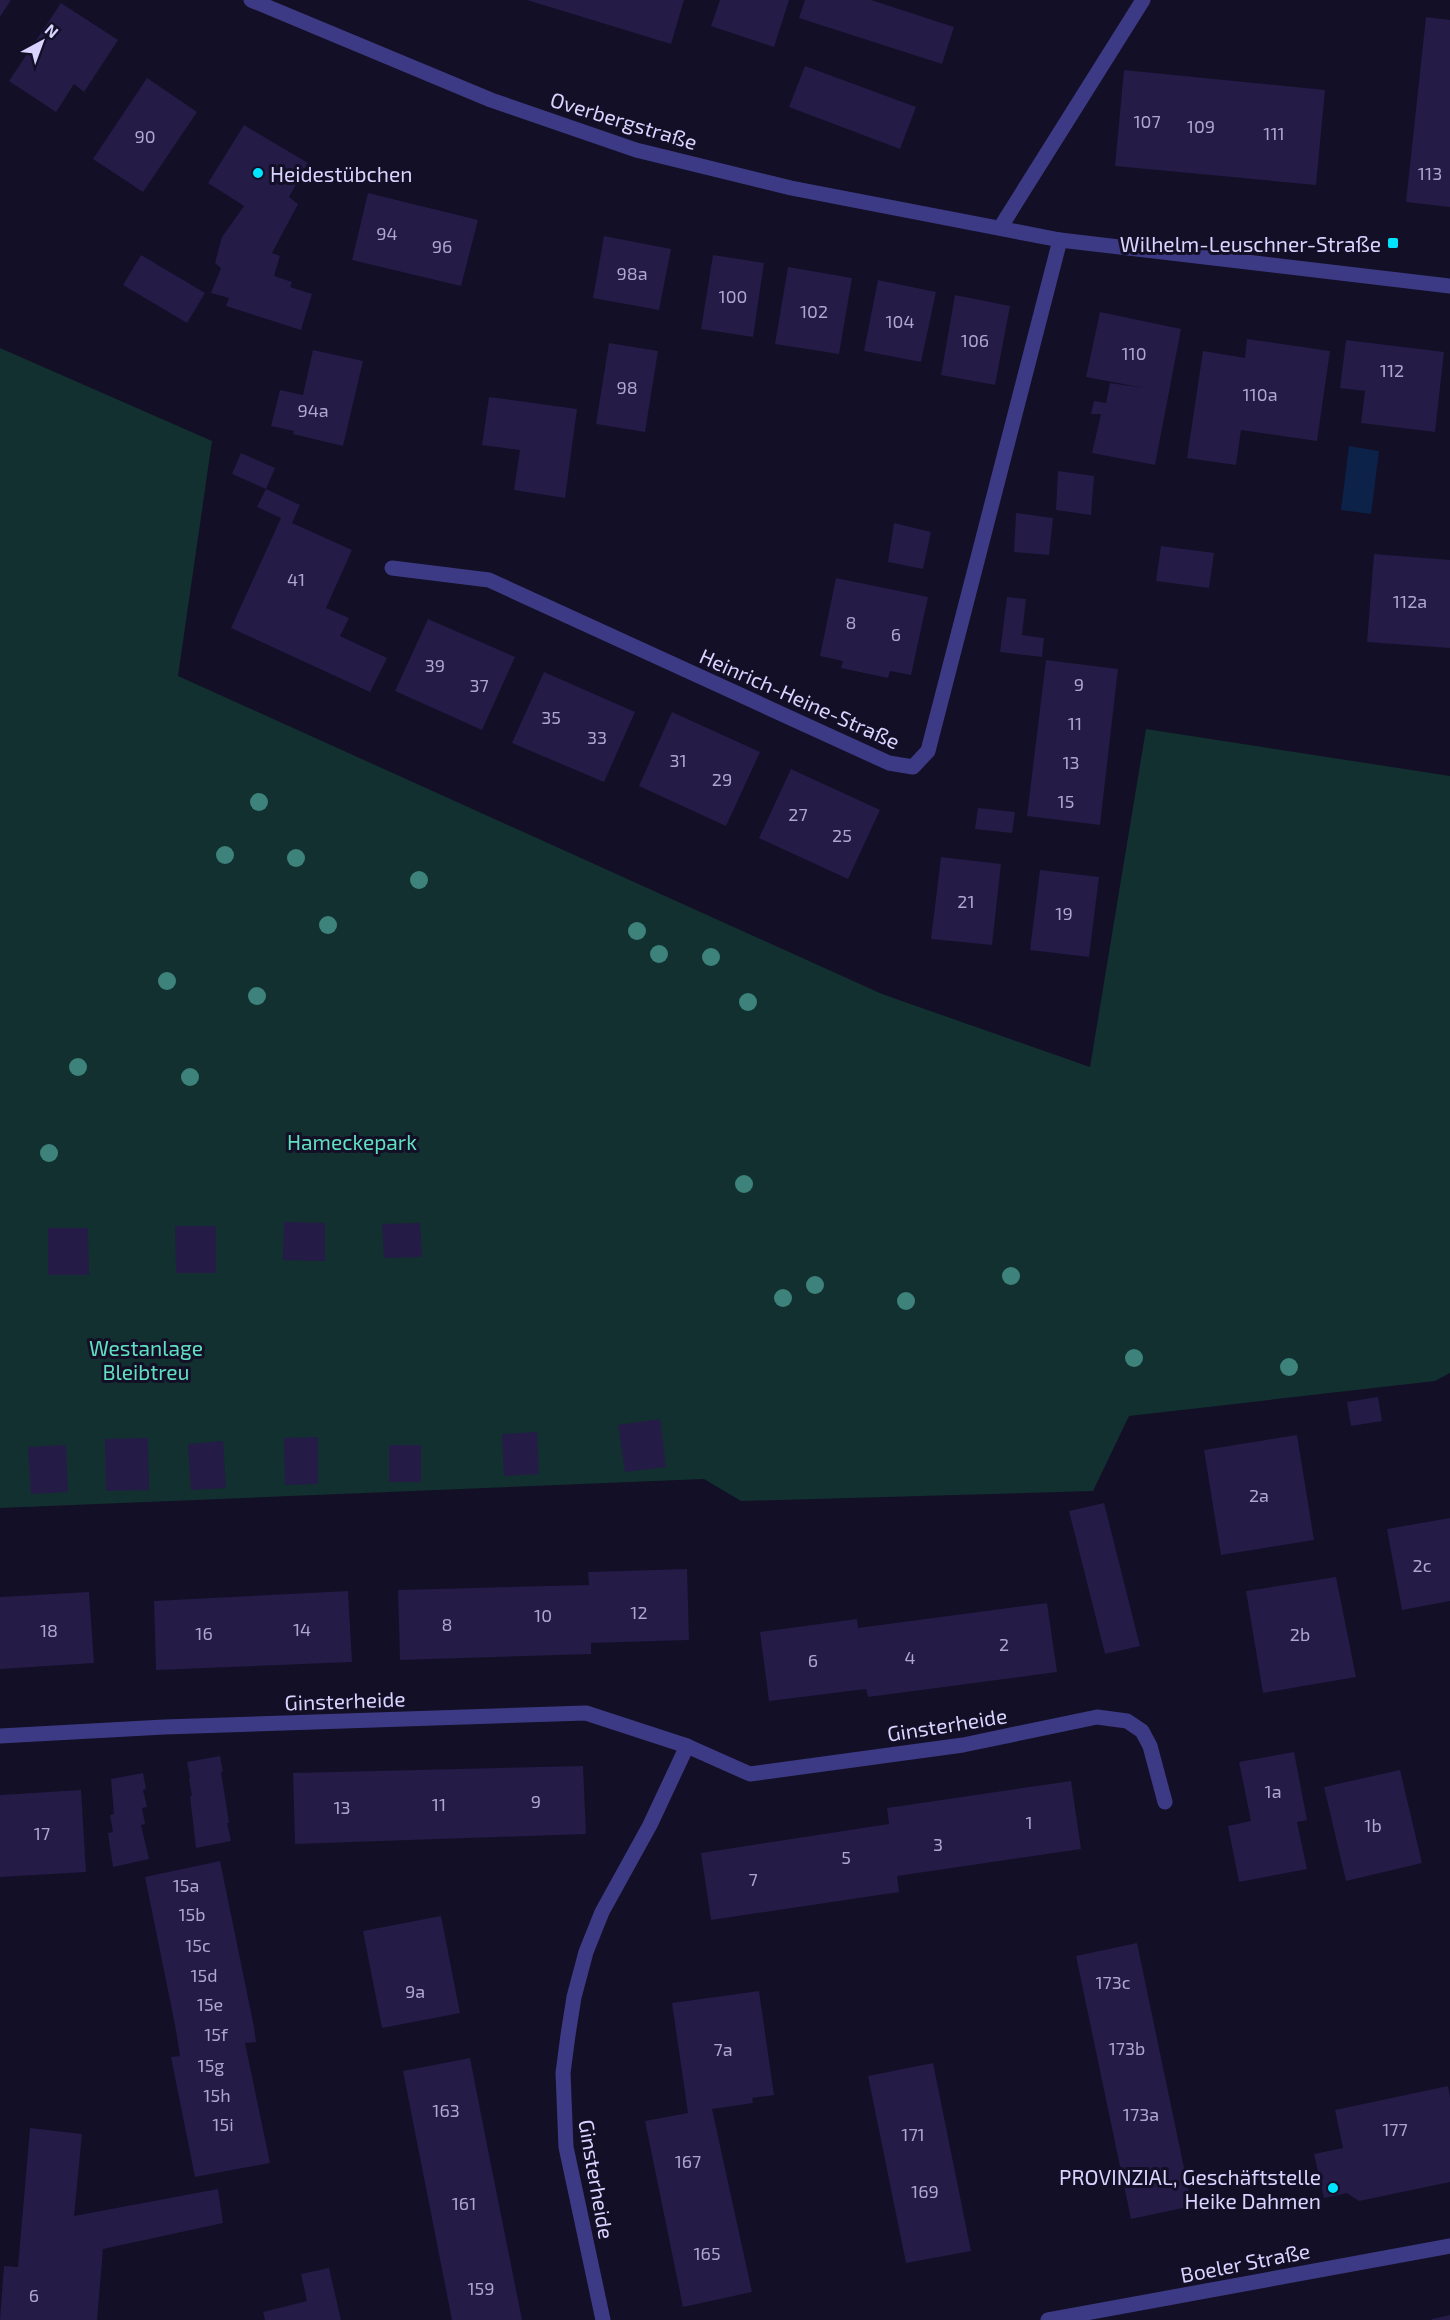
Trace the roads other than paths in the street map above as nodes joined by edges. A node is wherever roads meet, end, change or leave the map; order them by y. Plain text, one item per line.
1 (251, 0) edge
2 (1143, 0) edge
3 (1000, 228) junction
4 (1060, 240) junction
5 (1450, 286) edge
6 (392, 568) dead end
7 (0, 1737) edge
8 (687, 1746) junction
9 (1165, 1802) dead end
10 (1450, 2246) edge
11 (603, 2320) edge
12 (1048, 2320) edge

1 - 3 street, Overbergstraße
2 - 3 street
3 - 4 street, Overbergstraße
4 - 5 street, Overbergstraße
4 - 6 street, Heinrich-Heine-Straße
7 - 8 street, Ginsterheide
8 - 9 street, Ginsterheide
8 - 11 street, Ginsterheide
10 - 12 street, Boeler Straße

